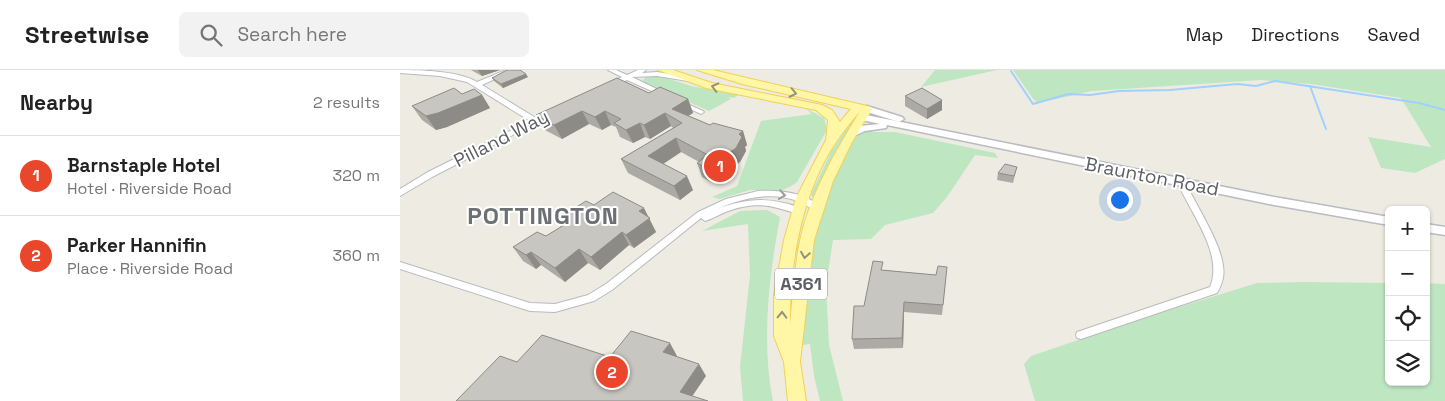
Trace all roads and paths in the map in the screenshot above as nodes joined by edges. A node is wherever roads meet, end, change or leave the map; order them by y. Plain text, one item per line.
1 (511, 70) edge
2 (611, 70) edge
3 (642, 70) edge
4 (663, 70) edge
5 (702, 70) edge
6 (400, 71) edge
7 (632, 74) edge
8 (688, 79) junction
9 (479, 84) junction
10 (601, 90) edge
11 (818, 107) junction
12 (560, 109) edge
13 (701, 112) dead end
14 (860, 112) junction
15 (535, 121) junction
16 (892, 124) junction
17 (915, 127) junction
18 (851, 134) junction
19 (830, 142) junction
20 (1181, 181) junction
21 (400, 193) edge
22 (800, 204) junction
23 (816, 207) junction
24 (1385, 220) edge
25 (690, 226) junction
26 (1430, 229) edge
27 (1445, 231) edge
28 (400, 265) edge
29 (1081, 335) dead end
30 (792, 362) junction
31 (797, 401) edge

1 - 9 street
2 - 7 street
3 - 7 street
4 - 8 main road, Braunton Road
5 -> 14 main road, Braunton Road
6 - 9 street
7 - 8 street
7 - 10 street
7 - 13 street
11 -> 8 main road, Braunton Road
9 - 15 street
11 - 14 main road, Braunton Road
11 - 19 main road, A361
12 - 15 street, Pilland Way
14 - 16 main road, Braunton Road
14 - 17 main road, Braunton Road
14 - 18 main road, A361
14 - 19 main road, A361
15 - 21 street, Pilland Way
16 - 17 main road, Braunton Road
16 - 18 main road
17 - 20 main road, Braunton Road
18 - 23 main road, A361
19 - 22 main road, A361
20 - 24 main road, Braunton Road
20 - 29 street
22 - 23 street
22 - 25 street
25 -> 22 street
30 -> 22 main road, A361
23 -> 30 main road, A361
25 - 28 street
26 - 27 main road
30 - 31 main road, A361

